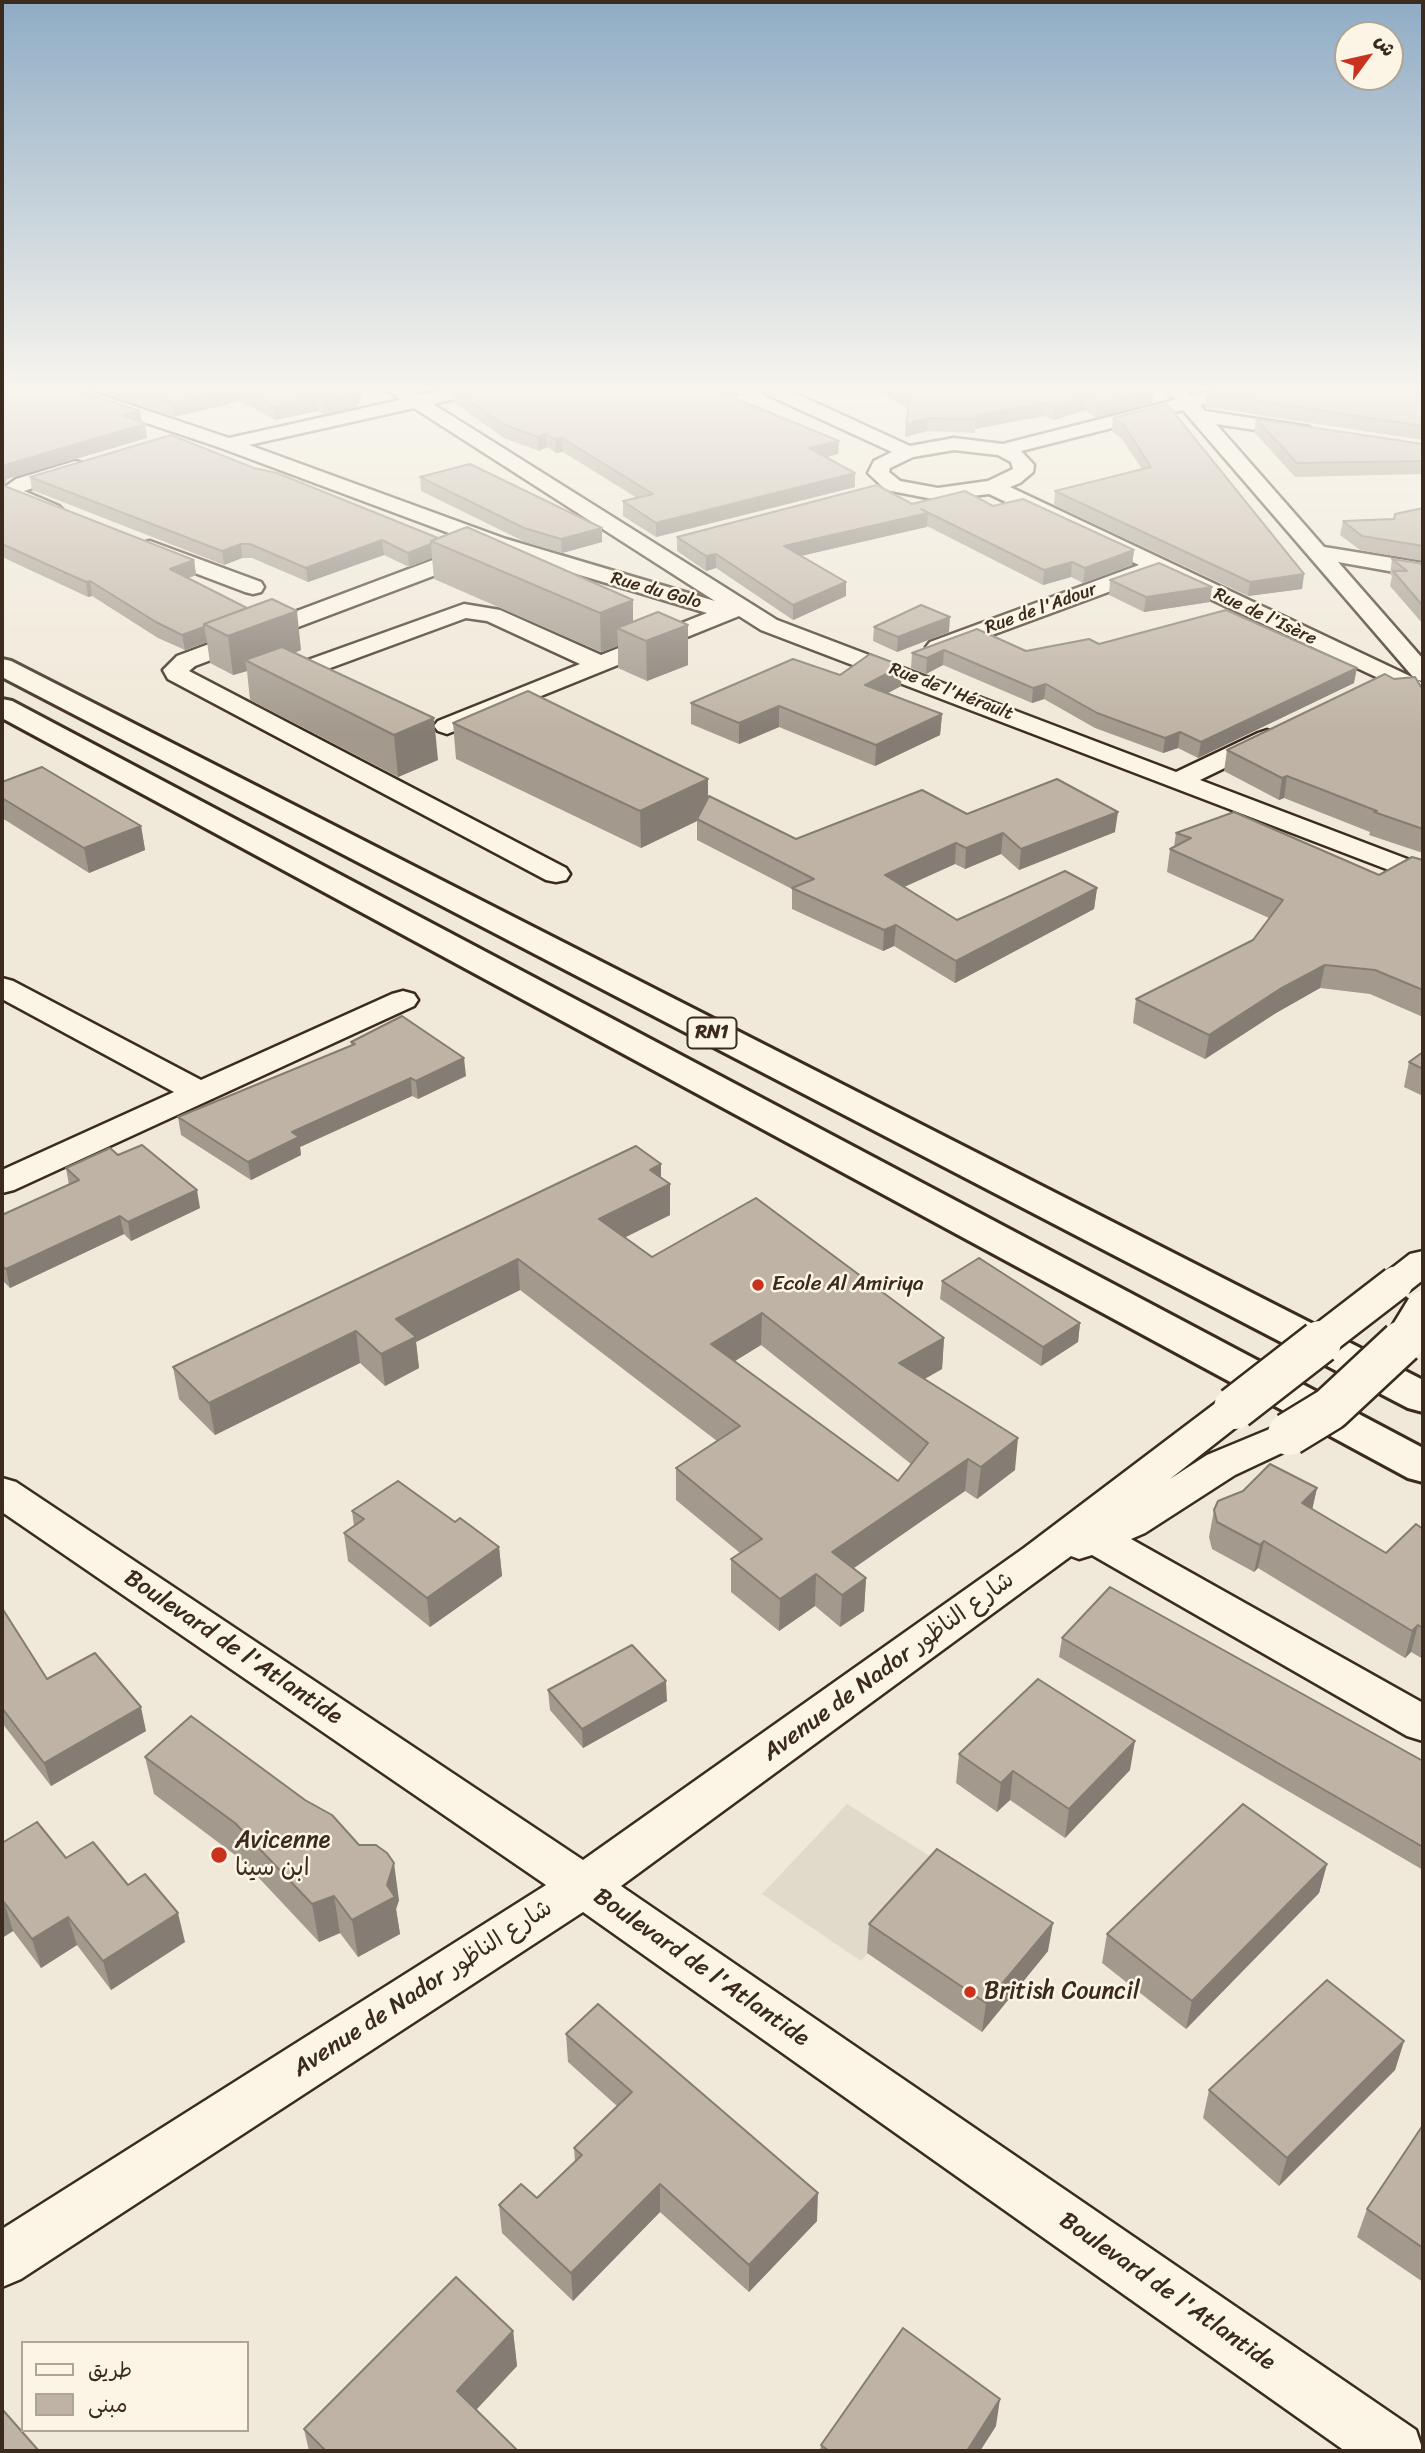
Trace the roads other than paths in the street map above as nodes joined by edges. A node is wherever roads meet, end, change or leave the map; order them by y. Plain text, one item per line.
1 (39, 504) edge
2 (391, 504) edge
3 (580, 504) edge
4 (1029, 504) edge
5 (1276, 504) edge
6 (66, 515) edge
7 (129, 539) edge
8 (676, 541) dead end
9 (498, 544) junction
10 (649, 548) junction
11 (1317, 552) junction
12 (1158, 566) junction
13 (579, 568) junction
14 (1423, 570) edge
15 (253, 587) dead end
16 (730, 612) junction
17 (769, 625) junction
18 (600, 664) junction
19 (2, 667) edge
20 (884, 667) junction
21 (1423, 674) edge
22 (1393, 677) junction
23 (1368, 690) edge
24 (1423, 692) edge
25 (223, 699) junction
26 (2, 707) edge
27 (447, 726) dead end
28 (1293, 726) edge
29 (1180, 780) junction
30 (556, 874) dead end
31 (1423, 875) edge
32 (2, 987) edge
33 (403, 1000) dead end
34 (200, 1093) junction
35 (2, 1182) edge
36 (1414, 1284) edge
37 (1423, 1398) edge
38 (1423, 1467) edge
39 (2, 1492) edge
40 (1095, 1538) junction
41 (1039, 1559) junction
42 (1423, 1724) edge
43 (584, 1886) junction
44 (2, 2260) edge
45 (1395, 2451) edge

1 - 6 street
2 - 9 street, Rue du Golo
3 - 10 street, Rue de l'Hérault
4 - 12 street, Rue de l'Isère
5 - 11 street
7 - 15 street
8 - 10 street
9 - 13 street, Rue du Golo
9 - 25 street
10 - 13 street
10 - 17 street, Rue de l'Hérault
11 - 14 street
11 - 21 street
12 - 20 street, Rue de l'Adour
12 - 22 street, Rue de l'Isère
13 - 16 street, Rue du Golo
16 - 17 street, Rue du Golo
16 - 18 street
17 - 20 street, Rue de l'Hérault
18 - 25 street
18 - 27 street
19 - 37 highway, RN1
20 - 29 street, Rue de l'Hérault
22 - 23 street
22 - 24 street, Rue de l'Isère
25 - 30 street
26 - 38 highway, RN1
28 - 29 street
29 - 31 street, Rue de l'Hérault
32 - 34 street
33 - 34 street
34 - 35 street
36 - 40 street, Avenue de Nador شارع الناظور, bridge
36 - 41 street, Avenue de Nador شارع الناظور, bridge
39 - 43 street, Boulevard de l'Atlantide
40 - 41 street, Avenue de Nador شارع الناظور
40 - 42 street
41 - 43 street, Avenue de Nador شارع الناظور
43 - 44 street, Avenue de Nador شارع الناظور
43 - 45 street, Boulevard de l'Atlantide

